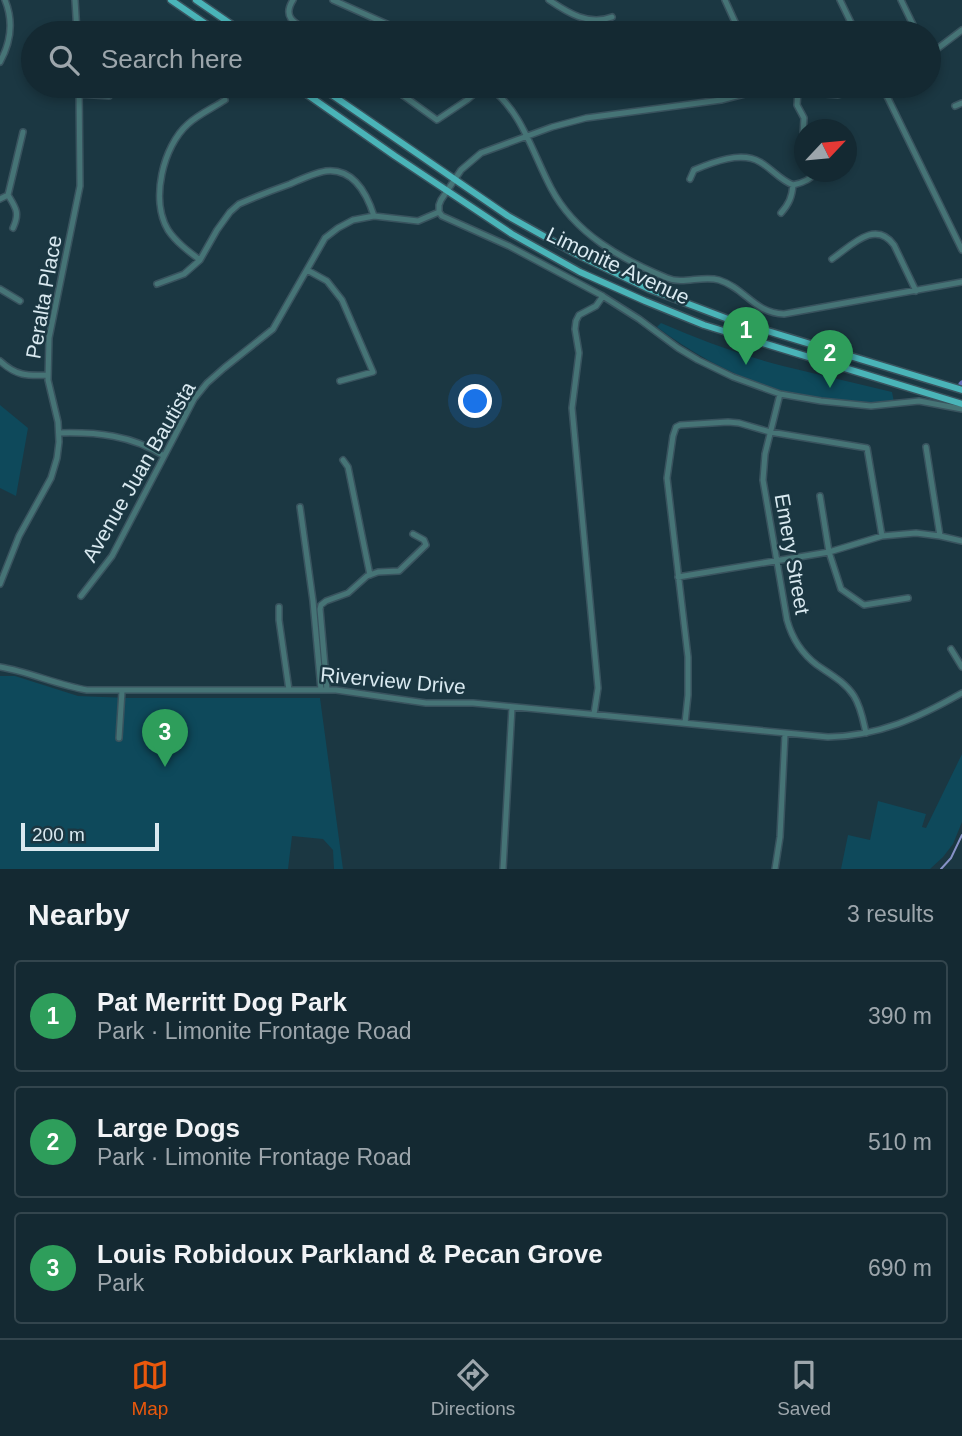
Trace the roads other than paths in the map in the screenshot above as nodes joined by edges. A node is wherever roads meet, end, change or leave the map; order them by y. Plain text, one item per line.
1 (5, 0) edge
2 (75, 0) edge
3 (171, 0) edge
4 (196, 0) edge
5 (293, 0) edge
6 (334, 0) edge
7 (549, 0) edge
8 (725, 0) edge
9 (840, 0) edge
10 (901, 0) edge
11 (612, 17) dead end
12 (76, 21) edge
13 (202, 21) edge
14 (227, 21) edge
15 (294, 21) edge
16 (380, 21) edge
17 (735, 21) edge
18 (849, 21) edge
19 (911, 21) edge
20 (962, 30) edge
21 (941, 46) edge
22 (0, 62) edge
23 (79, 98) edge
24 (312, 98) edge
25 (336, 98) edge
26 (407, 98) edge
27 (470, 98) edge
28 (500, 98) edge
29 (729, 98) edge
30 (798, 98) edge
31 (888, 98) edge
32 (725, 99) joint
33 (225, 100) dead end
34 (962, 103) edge
35 (955, 106) dead end
36 (804, 119) edge
37 (23, 132) dead end
38 (528, 135) junction
39 (690, 179) dead end
40 (454, 180) junction
41 (803, 182) edge
42 (793, 185) junction
43 (447, 192) junction
44 (8, 195) junction
45 (0, 199) edge
46 (439, 212) junction
47 (781, 213) dead end
48 (374, 216) junction
49 (13, 228) dead end
50 (962, 250) edge
51 (832, 259) dead end
52 (200, 260) junction
53 (307, 270) junction
54 (962, 282) edge
55 (157, 284) dead end
56 (0, 289) edge
57 (916, 290) junction
58 (603, 296) junction
59 (20, 301) dead end
60 (0, 361) edge
61 (48, 375) junction
62 (340, 381) dead end
63 (962, 390) edge
64 (780, 394) junction
65 (962, 406) edge
66 (770, 432) junction
67 (59, 433) junction
68 (926, 447) dead end
69 (164, 456) junction
70 (343, 460) dead end
71 (820, 495) dead end
72 (300, 507) dead end
73 (413, 534) dead end
74 (882, 536) junction
75 (940, 536) junction
76 (962, 541) edge
77 (829, 552) junction
78 (776, 560) junction
79 (370, 575) junction
80 (678, 577) junction
81 (0, 584) edge
82 (81, 596) dead end
83 (908, 598) dead end
84 (279, 607) dead end
85 (317, 608) junction
86 (951, 649) dead end
87 (0, 667) edge
88 (962, 667) edge
89 (289, 690) junction
90 (324, 690) junction
91 (122, 691) junction
92 (962, 692) edge
93 (512, 707) junction
94 (594, 714) junction
95 (685, 723) junction
96 (866, 733) junction
97 (785, 734) junction
98 (120, 738) dead end
99 (503, 869) edge
100 (775, 869) edge

1 - 22 street
2 - 12 street
3 - 13 main road
4 - 14 main road
5 - 15 street
6 - 16 street
7 - 11 street
8 - 17 street
9 - 18 street
10 - 19 street
20 - 21 street
23 - 61 street, Peralta Place
24 - 43 main road, Limonite Avenue
25 - 40 main road, Limonite Avenue
26 - 27 street
28 - 38 street
29 - 32 street
30 - 36 street
31 - 50 street
32 - 38 street
33 - 52 street
34 - 35 street
37 - 44 street
38 - 40 street
38 - 57 street
39 - 42 street
40 - 43 street
40 - 63 main road, Limonite Avenue
41 - 42 street
42 - 47 street
43 - 46 street
43 - 65 main road, Limonite Avenue
44 - 45 street
44 - 49 street
46 - 48 street, Avenue Juan Bautista
46 - 58 street
48 - 52 street
48 - 53 street, Avenue Juan Bautista
51 - 57 street
52 - 55 street
53 - 62 street
53 - 69 street, Avenue Juan Bautista
54 - 57 street
56 - 59 street
58 - 64 street
58 - 94 street
60 - 61 street
61 - 67 street, Peralta Place
64 - 65 street
64 - 66 street, Emery Street
66 - 74 street
66 - 78 street, Emery Street
66 - 80 street
67 - 69 street
67 - 81 street, Peralta Place
68 - 75 street
69 - 82 street, Avenue Juan Bautista
70 - 79 street
71 - 77 street
72 - 85 street
73 - 79 street
74 - 75 street
74 - 77 street
75 - 76 street
77 - 78 street
77 - 83 street
78 - 80 street
78 - 96 street, Emery Street
79 - 85 street
80 - 95 street
84 - 89 street
85 - 90 street
86 - 88 street
87 - 91 street, Riverview Drive
89 - 90 street, Riverview Drive
89 - 91 street, Riverview Drive
90 - 93 street, Riverview Drive
91 - 98 street
92 - 96 street, Riverview Drive
93 - 94 street, Riverview Drive
93 - 99 street
94 - 95 street, Riverview Drive
95 - 97 street, Riverview Drive
96 - 97 street, Riverview Drive
97 - 100 street

